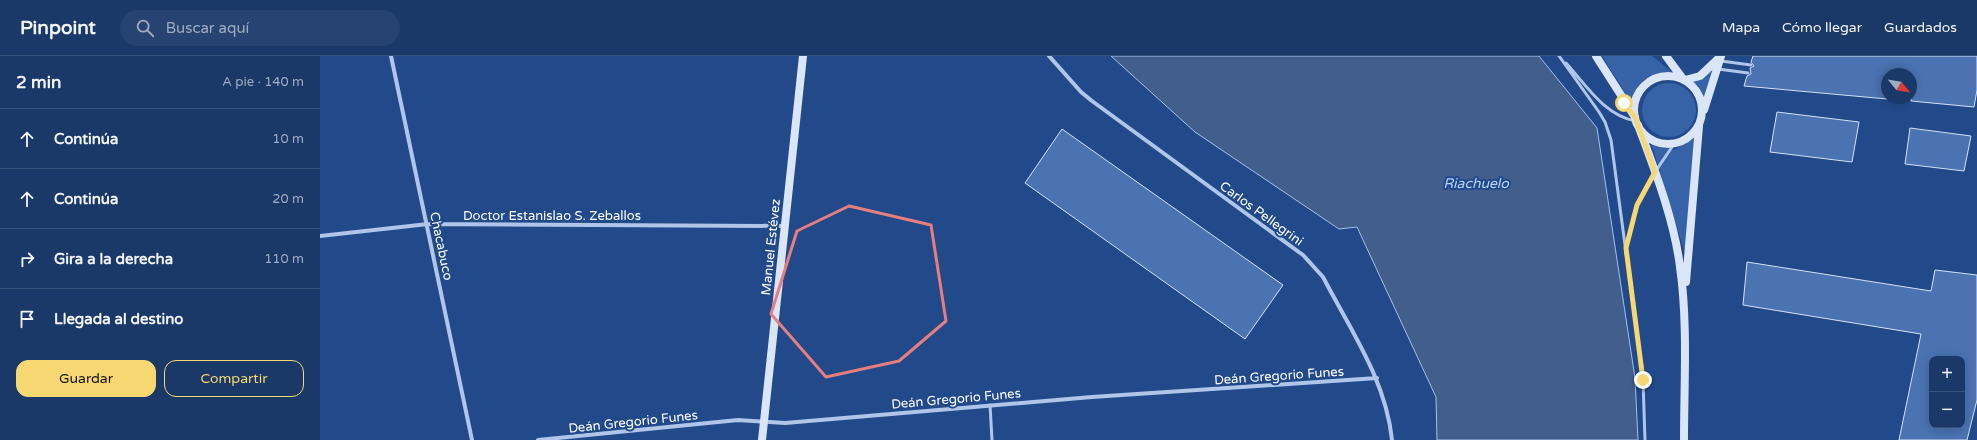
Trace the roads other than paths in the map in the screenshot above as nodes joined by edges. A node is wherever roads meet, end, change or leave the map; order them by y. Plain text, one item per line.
1 (391, 56) edge
2 (803, 56) edge
3 (1049, 56) edge
4 (1559, 56) edge
5 (1596, 56) edge
6 (1666, 56) edge
7 (1720, 60) edge
8 (1751, 65) dead end
9 (1748, 73) dead end
10 (1684, 79) junction
11 (1636, 121) junction
12 (1700, 122) junction
13 (1674, 144) junction
14 (1655, 172) junction
15 (428, 224) junction
16 (785, 226) junction
17 (320, 236) edge
18 (1626, 248) junction
19 (1683, 310) junction
20 (1377, 378) junction
21 (990, 406) junction
22 (764, 421) junction
23 (472, 440) edge
24 (538, 440) edge
25 (762, 440) edge
26 (992, 440) edge
27 (1392, 440) edge
28 (1645, 440) edge
29 (1684, 440) edge

1 - 15 street, Chacabuco
2 - 16 main road, Manuel Estévez
3 - 20 street, Carlos Pellegrini
4 - 11 lane
4 - 18 lane
5 - 11 main road
6 - 10 main road
7 - 8 lane
7 - 9 lane
7 - 10 main road
7 - 12 main road
10 - 11 main road
10 - 12 main road
11 - 13 main road
11 - 14 main road
12 - 13 main road
12 - 19 main road
13 - 14 lane
14 - 18 lane
14 - 19 main road
15 - 16 street, Doctor Estanislao S. Zeballos
15 - 17 street, Doctor Estanislao S. Zeballos
15 - 23 street, Chacabuco
16 - 22 main road, Manuel Estévez
18 - 28 lane
19 - 29 main road
20 - 21 street, Deán Gregorio Funes
20 - 27 street, Carlos Pellegrini
21 - 22 street, Deán Gregorio Funes
21 - 26 lane
22 - 24 street, Deán Gregorio Funes
22 - 25 main road, Manuel Estévez

